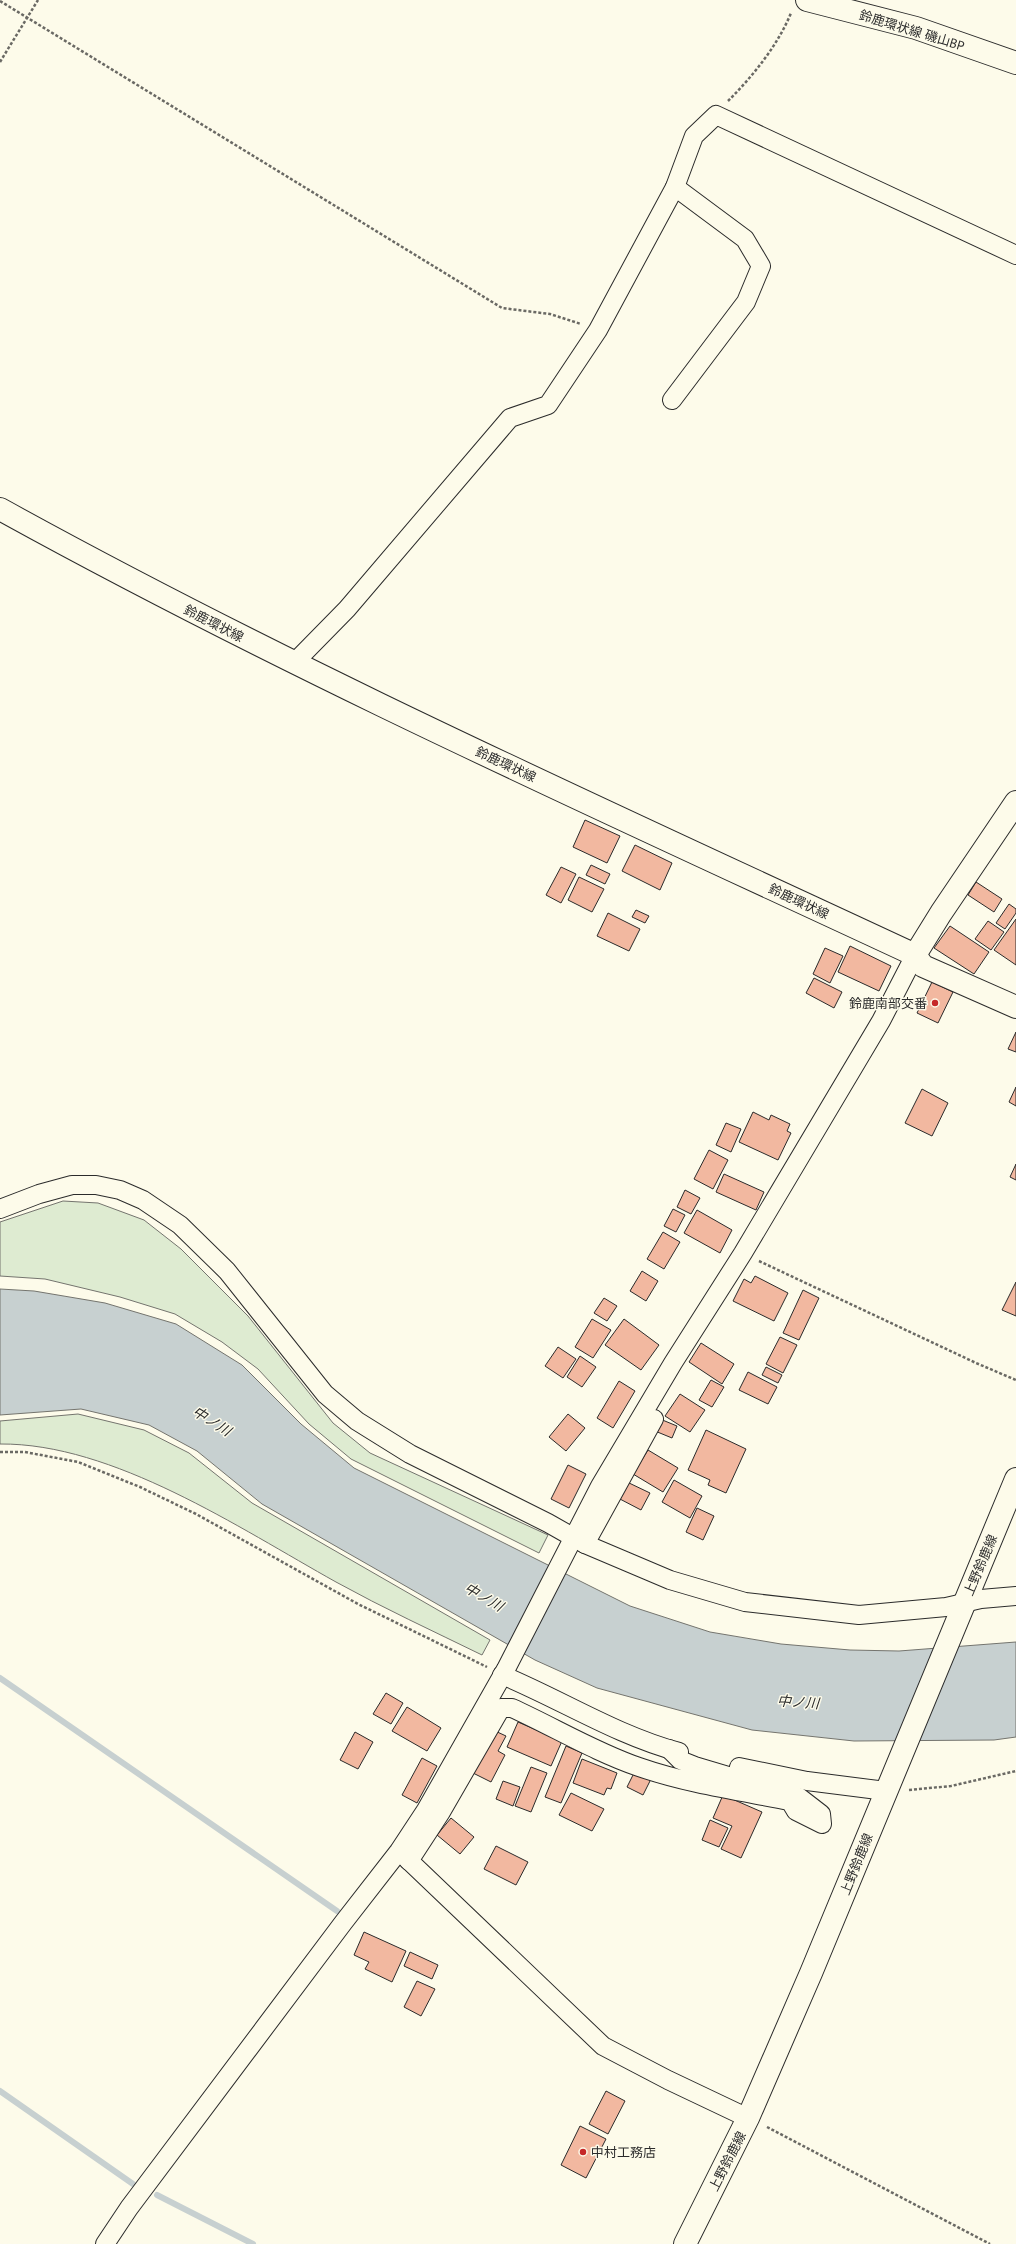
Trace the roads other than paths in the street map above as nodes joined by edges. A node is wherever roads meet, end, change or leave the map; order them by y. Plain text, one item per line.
1 (800, 3) edge
2 (1016, 63) edge
3 (675, 187) junction
4 (1016, 255) edge
5 (672, 400) dead end
6 (0, 509) edge
7 (294, 663) junction
8 (1016, 802) edge
9 (915, 955) junction
10 (1016, 1007) edge
11 (0, 1209) edge
12 (1016, 1479) edge
13 (576, 1541) junction
14 (1016, 1596) edge
15 (963, 1607) junction
16 (504, 1672) junction
17 (668, 1749) junction
18 (886, 1791) junction
19 (404, 1856) junction
20 (748, 2118) junction
21 (105, 2244) edge
22 (685, 2244) edge

1 - 2 main road, 鈴鹿環状線 磯山BP
3 - 4 street
3 - 5 street
3 - 7 street
6 - 7 main road, 鈴鹿環状線
7 - 9 main road, 鈴鹿環状線
8 - 9 main road
9 - 10 main road, 鈴鹿環状線
9 - 13 street
11 - 13 street
12 - 15 main road, 上野鈴鹿線
13 - 15 street
13 - 16 street
14 - 15 street
15 - 18 main road, 上野鈴鹿線
16 - 17 street
16 - 19 street
17 - 18 street
17 - 19 street
18 - 20 main road, 上野鈴鹿線
19 - 20 street
19 - 21 street
20 - 22 main road, 上野鈴鹿線

